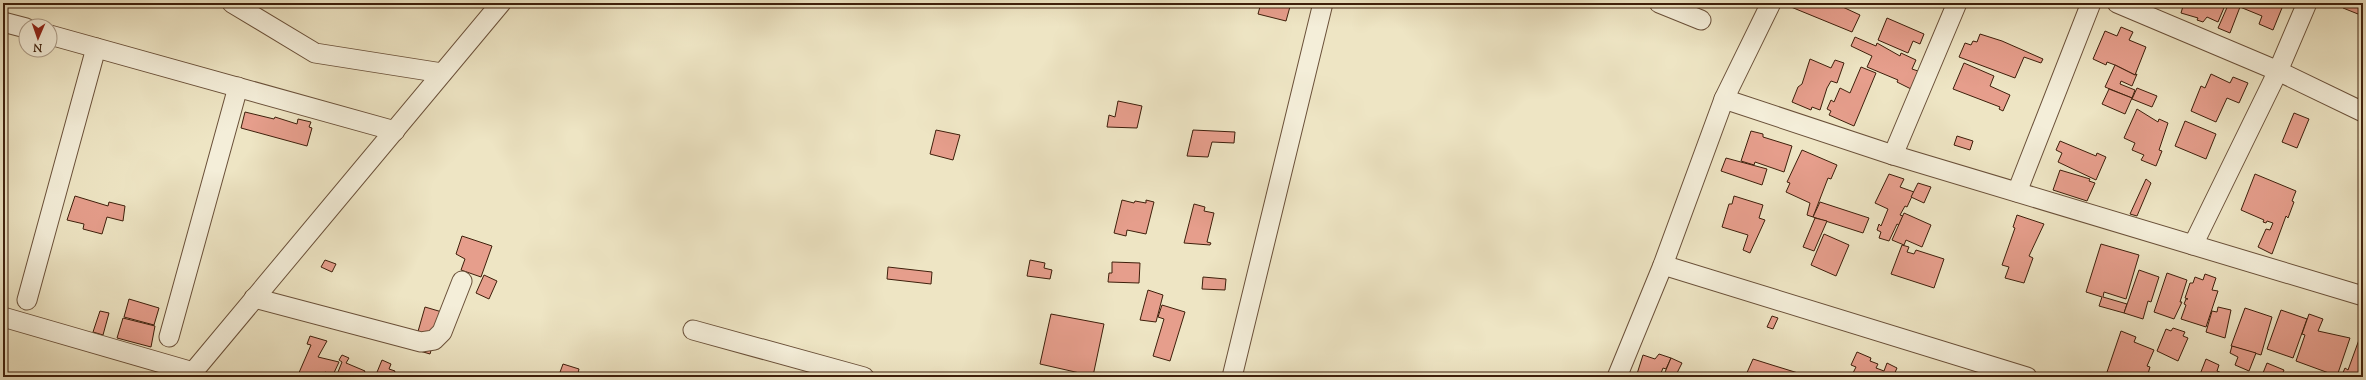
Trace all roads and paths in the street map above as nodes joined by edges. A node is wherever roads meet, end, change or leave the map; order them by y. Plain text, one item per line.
1 (232, 3) edge
2 (501, 3) edge
3 (1323, 3) edge
4 (1659, 3) edge
5 (1771, 3) edge
6 (1957, 3) edge
7 (2091, 3) edge
8 (2117, 3) edge
9 (2307, 3) edge
10 (1701, 20) dead end
11 (3, 22) edge
12 (18, 26) edge
13 (58, 37) edge
14 (96, 48) junction
15 (2278, 72) junction
16 (442, 73) junction
17 (238, 87) junction
18 (1724, 99) junction
19 (2363, 112) edge
20 (395, 131) junction
21 (1893, 155) junction
22 (2017, 192) junction
23 (2193, 245) junction
24 (1663, 265) junction
25 (462, 281) dead end
26 (2363, 296) edge
27 (254, 298) junction
28 (27, 300) dead end
29 (3, 317) edge
30 (693, 330) dead end
31 (169, 337) dead end
32 (192, 374) edge
33 (864, 377) edge
34 (1232, 377) edge
35 (1617, 377) edge
36 (2027, 377) edge

1 - 16 street
2 - 16 street
3 - 34 street
4 - 10 street
5 - 18 street
6 - 21 street
7 - 22 street
8 - 15 street
9 - 15 street
11 - 12 street
13 - 14 street
14 - 17 street
14 - 28 street
15 - 19 street
15 - 23 street
16 - 20 street
17 - 20 street
17 - 31 street
18 - 21 street
18 - 24 street
20 - 27 street
21 - 22 street
22 - 23 street
23 - 26 street
24 - 35 street
24 - 36 street
25 - 27 street
27 - 32 street
29 - 32 street
30 - 33 street

